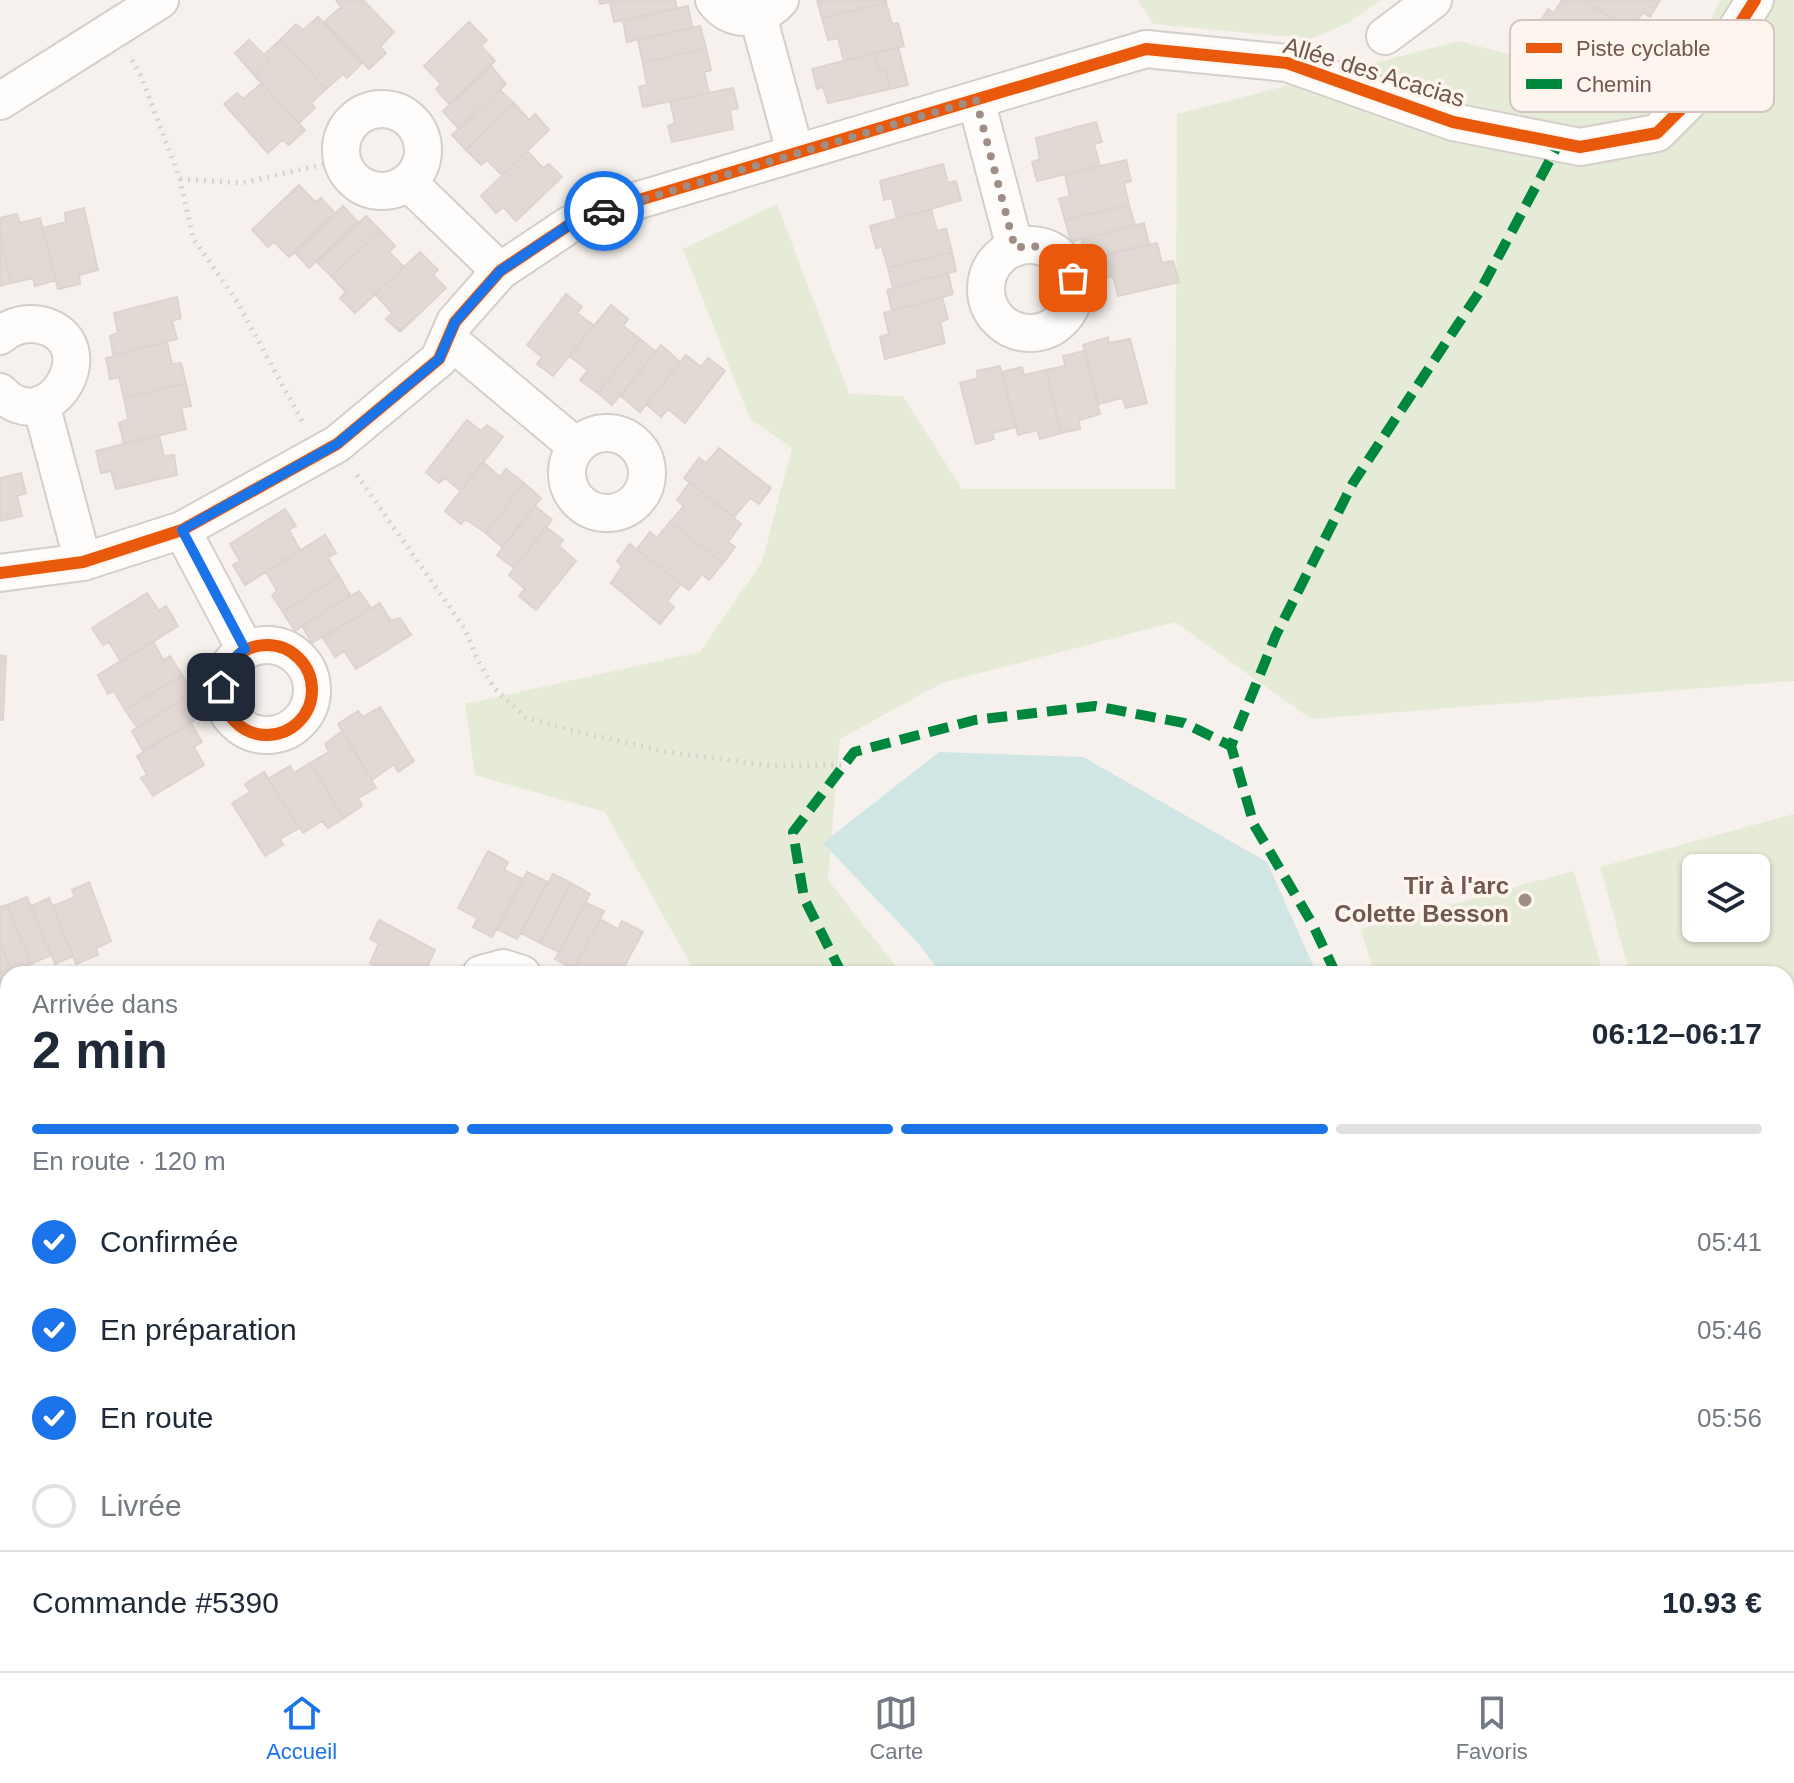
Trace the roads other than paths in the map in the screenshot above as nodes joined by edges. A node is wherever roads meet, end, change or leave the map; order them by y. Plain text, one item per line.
1 (160, 0) edge
2 (714, 0) edge
3 (1433, 0) edge
4 (1755, 0) edge
5 (769, 8) edge
6 (1742, 20) edge
7 (1385, 36) dead end
8 (976, 100) junction
9 (0, 101) edge
10 (1678, 112) edge
11 (795, 152) junction
12 (408, 182) junction
13 (1015, 248) dead end
14 (500, 271) junction
15 (0, 336) edge
16 (448, 339) junction
17 (0, 392) edge
18 (41, 404) junction
19 (577, 447) dead end
20 (182, 530) junction
21 (83, 562) junction
22 (0, 573) edge
23 (245, 649) dead end

1 - 9 street
2 - 5 street
3 - 7 street
4 - 6 street, Allée des Acacias
5 - 11 street
8 - 10 street, Allée des Acacias
8 - 11 street, Allée des Acacias
8 - 13 street
11 - 14 street, Allée des Acacias
12 - 12 street
12 - 14 street
14 - 16 street, Allée des Acacias
15 - 18 street
16 - 19 street
16 - 20 street, Allée des Acacias
17 - 18 street
18 - 21 street
20 - 21 street, Allée des Acacias
20 - 23 street
21 - 22 street, Allée des Acacias

